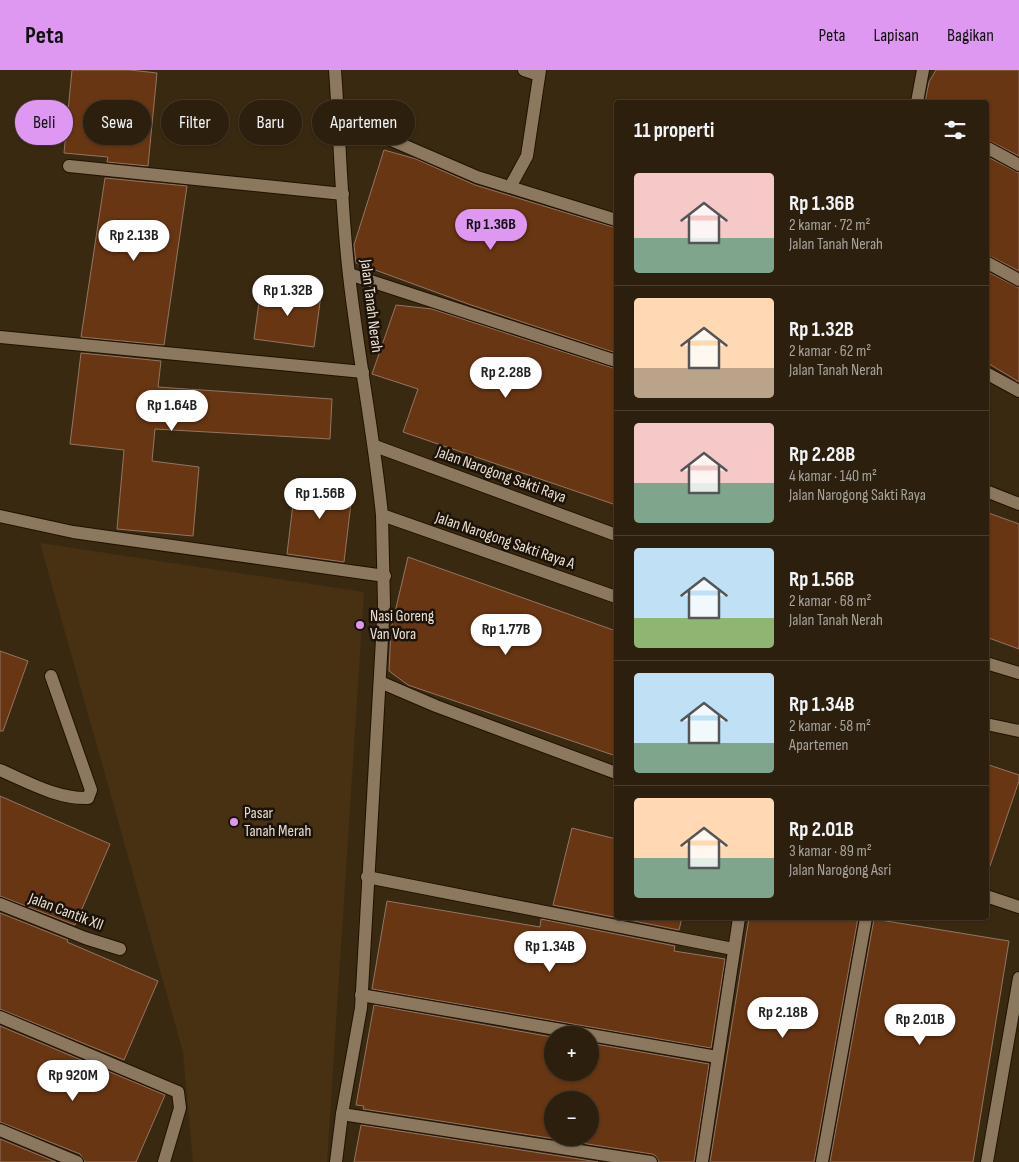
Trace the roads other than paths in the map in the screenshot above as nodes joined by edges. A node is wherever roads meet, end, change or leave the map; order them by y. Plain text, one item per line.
1 (336, 70) edge
2 (524, 70) edge
3 (923, 70) edge
4 (540, 73) edge
5 (337, 100) edge
6 (917, 100) edge
7 (340, 145) edge
8 (403, 145) edge
9 (989, 149) edge
10 (68, 166) dead end
11 (1019, 166) edge
12 (510, 187) junction
13 (343, 194) junction
14 (614, 219) edge
15 (989, 264) edge
16 (349, 274) junction
17 (1019, 280) edge
18 (0, 337) edge
19 (614, 361) edge
20 (363, 372) junction
21 (989, 375) edge
22 (1019, 391) edge
23 (375, 446) junction
24 (989, 492) edge
25 (1017, 499) edge
26 (0, 516) edge
27 (382, 516) junction
28 (614, 534) edge
29 (384, 576) junction
30 (614, 596) edge
31 (989, 664) edge
32 (1019, 673) edge
33 (50, 676) dead end
34 (380, 682) junction
35 (989, 725) edge
36 (1019, 732) edge
37 (0, 770) edge
38 (614, 772) edge
39 (367, 877) junction
40 (989, 897) edge
41 (0, 904) edge
42 (1019, 907) edge
43 (739, 920) edge
44 (866, 920) edge
45 (120, 949) dead end
46 (733, 950) junction
47 (1019, 978) edge
48 (361, 995) junction
49 (0, 1017) edge
50 (717, 1057) junction
51 (342, 1114) junction
52 (0, 1130) edge
53 (77, 1162) edge
54 (164, 1162) edge
55 (336, 1162) edge
56 (651, 1162) edge
57 (702, 1162) edge
58 (822, 1162) edge
59 (987, 1162) edge

1 - 5 street, Jalan Tanah Nerah
2 - 4 street
3 - 6 street
4 - 12 street
7 - 13 street, Jalan Tanah Nerah
8 - 12 street
9 - 11 street
10 - 13 street
12 - 14 street
13 - 16 street, Jalan Tanah Nerah
15 - 17 street
16 - 19 street
16 - 20 street, Jalan Tanah Nerah
18 - 20 street
20 - 23 street, Jalan Tanah Nerah
21 - 22 street
23 - 27 street, Jalan Tanah Nerah
23 - 28 street, Jalan Narogong Sakti Raya
24 - 25 street
26 - 29 street
27 - 29 street, Jalan Tanah Nerah
27 - 30 street, Jalan Narogong Sakti Raya A
29 - 34 street, Jalan Tanah Nerah
31 - 32 street
33 - 37 street
34 - 38 street
34 - 39 street, Jalan Tanah Nerah
35 - 36 street
39 - 46 street
39 - 48 street, Jalan Tanah Nerah
40 - 42 street
41 - 45 street, Jalan Cantik XII
43 - 46 street
44 - 58 street
46 - 50 street
47 - 59 street
48 - 50 street
48 - 51 street, Jalan Tanah Nerah
49 - 54 street
50 - 57 street
51 - 55 street, Jalan Tanah Nerah
51 - 56 street
52 - 53 street

